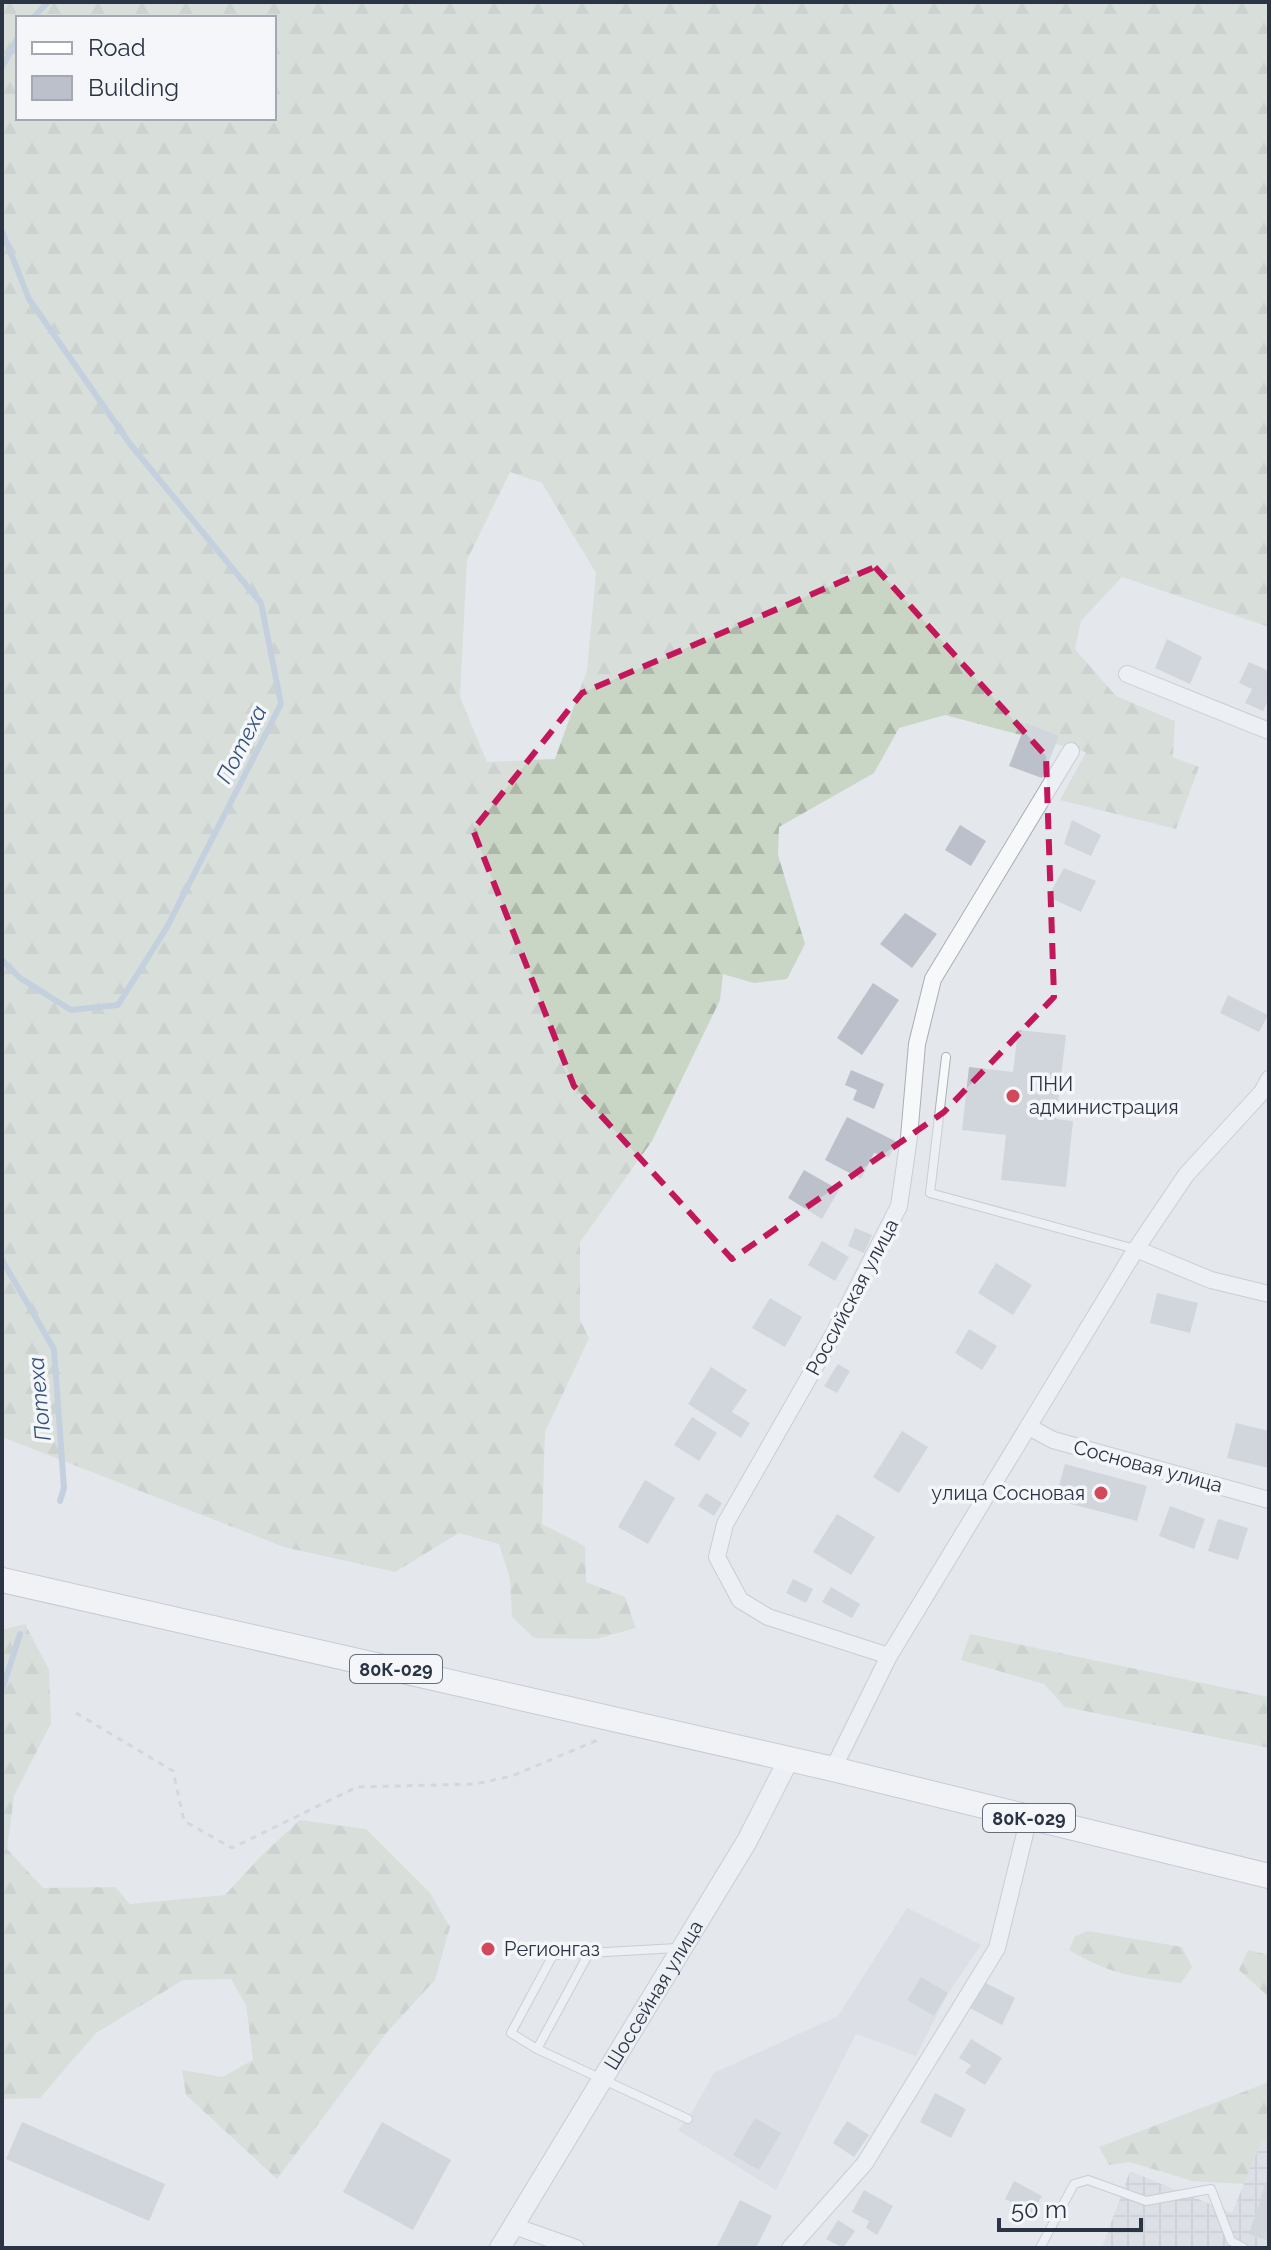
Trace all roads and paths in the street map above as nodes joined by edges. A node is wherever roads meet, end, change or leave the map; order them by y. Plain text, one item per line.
1 (1127, 674) dead end
2 (1269, 731) edge
3 (1071, 751) dead end
4 (946, 1057) dead end
5 (1267, 1087) edge
6 (1136, 1249) junction
7 (1269, 1294) edge
8 (1029, 1427) junction
9 (1269, 1500) edge
10 (2, 1580) edge
11 (889, 1656) junction
12 (76, 1713) dead end
13 (615, 1719) junction
14 (789, 1759) junction
15 (833, 1769) junction
16 (1029, 1817) junction
17 (1269, 1876) edge
18 (681, 1948) junction
19 (589, 1953) junction
20 (537, 2049) junction
21 (603, 2078) junction
22 (688, 2119) dead end
23 (514, 2226) junction
24 (500, 2248) edge
25 (576, 2248) edge
26 (790, 2248) edge
27 (1040, 2248) edge
28 (1244, 2248) edge

1 - 2 street
3 - 11 street, Российская улица
4 - 6 lane
5 - 6 street
6 - 7 street
6 - 8 street
8 - 9 street, Сосновая улица
8 - 11 street
10 - 13 main road, 80К-029
11 - 15 street
12 - 13 path
13 - 14 main road, 80К-029
14 - 15 main road, 80К-029
14 - 18 street, Шоссейная улица
15 - 16 main road, 80К-029
16 - 17 main road, 80К-029
16 - 26 street
18 - 19 lane
18 - 21 street, Шоссейная улица
19 - 20 lane
19 - 20 lane
20 - 21 lane
21 - 22 lane
21 - 23 street, Шоссейная улица
23 - 24 street, Шоссейная улица
23 - 25 street
27 - 28 lane

